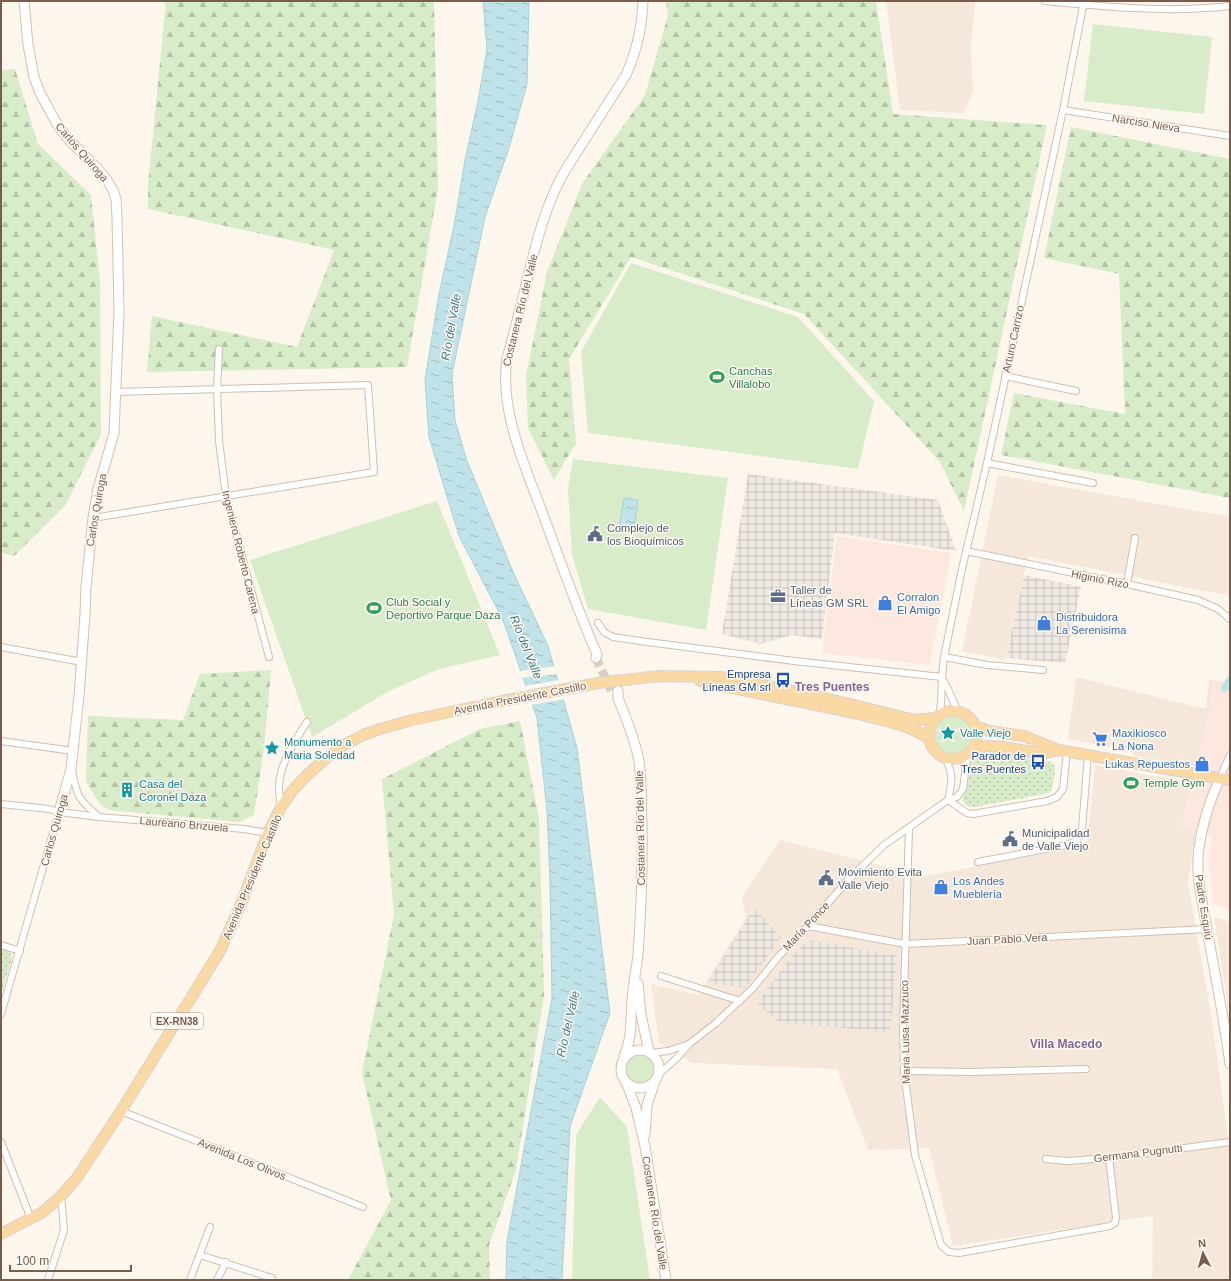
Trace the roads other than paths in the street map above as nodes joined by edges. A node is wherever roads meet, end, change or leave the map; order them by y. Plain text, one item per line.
1 (24, 1) edge
2 (643, 1) edge
3 (1045, 1) edge
4 (1084, 3) edge
5 (1230, 6) edge
6 (1063, 110) junction
7 (1230, 136) edge
8 (219, 349) dead end
9 (1005, 376) junction
10 (217, 389) junction
11 (1076, 391) dead end
12 (116, 392) junction
13 (987, 463) junction
14 (1093, 483) dead end
15 (226, 496) junction
16 (93, 518) junction
17 (1135, 538) dead end
18 (966, 551) junction
19 (1127, 584) junction
20 (1230, 619) edge
21 (598, 623) dead end
22 (1, 647) edge
23 (598, 656) tunnel mouth
24 (269, 657) dead end
25 (944, 657) junction
26 (82, 662) junction
27 (1043, 670) dead end
28 (687, 677) junction
29 (942, 677) junction
30 (616, 694) tunnel mouth
31 (958, 712) junction
32 (937, 717) junction
33 (307, 722) dead end
34 (976, 726) junction
35 (930, 739) junction
36 (1, 741) edge
37 (971, 750) junction
38 (1062, 750) junction
39 (73, 751) junction
40 (1088, 755) junction
41 (1230, 755) edge
42 (945, 758) junction
43 (71, 769) junction
44 (1225, 779) edge
45 (948, 800) junction
46 (1, 804) edge
47 (281, 808) junction
48 (59, 812) junction
49 (100, 817) junction
50 (909, 828) junction
51 (268, 833) junction
52 (978, 862) dead end
53 (808, 926) junction
54 (1207, 930) junction
55 (905, 944) junction
56 (1, 945) edge
57 (20, 950) junction
58 (637, 962) junction
59 (661, 976) dead end
60 (740, 1001) junction
61 (1, 1014) edge
62 (689, 1044) junction
63 (650, 1052) junction
64 (1229, 1053) edge
65 (624, 1056) junction
66 (1230, 1064) edge
67 (1086, 1069) dead end
68 (904, 1071) junction
69 (657, 1078) junction
70 (626, 1082) junction
71 (121, 1110) junction
72 (1, 1142) edge
73 (1230, 1142) edge
74 (645, 1146) junction
75 (1109, 1158) junction
76 (1046, 1159) dead end
77 (61, 1196) junction
78 (363, 1208) dead end
79 (31, 1219) junction
80 (210, 1227) dead end
81 (1, 1234) edge
82 (200, 1255) junction
83 (226, 1262) junction
84 (272, 1278) dead end
85 (48, 1280) edge
86 (190, 1280) edge
87 (217, 1280) edge
88 (666, 1280) edge

1 - 12 main road, Carlos Quiroga
2 - 23 main road, Costanera Río del Valle
3 - 4 street
4 - 5 street
4 - 6 street, Arturo Carrizo
6 - 7 street, Narciso Nieva
6 - 9 street, Arturo Carrizo
8 - 10 street, Ingeniero Roberto Carena
9 - 11 street
9 - 13 street, Arturo Carrizo
10 - 12 street
10 - 15 street, Ingeniero Roberto Carena
10 - 15 street
12 - 16 main road, Carlos Quiroga
13 - 14 street
13 - 18 street, Arturo Carrizo
15 - 16 street
15 - 24 street, Ingeniero Roberto Carena
16 - 26 main road, Carlos Quiroga
17 - 19 street
18 - 19 street, Higinio Rizo
18 - 25 street, Arturo Carrizo
19 - 20 street, Higinio Rizo
21 - 29 street
22 - 26 street
25 - 27 street
25 - 29 street, Arturo Carrizo
26 - 39 main road, Carlos Quiroga
28 - 32 main road, Avenida Presidente Castillo / EX-RN38
28 - 35 main road, Avenida Presidente Castillo / EX-RN38
28 - 47 main road, Avenida Presidente Castillo / EX-RN38
29 - 31 street
29 - 32 street, Arturo Carrizo
30 - 58 main road, Costanera Río del Valle
31 - 32 main road, EX-RN38
31 - 34 main road
32 - 35 main road
33 - 47 street
34 - 37 main road
34 - 38 main road
35 - 42 main road
36 - 39 street
37 - 38 main road
37 - 42 main road
37 - 45 street, María Ponce
38 - 40 main road
38 - 45 street
39 - 43 main road, Carlos Quiroga
40 - 44 main road
40 - 52 street
41 - 44 street, Padre Esquiú
42 - 45 street
43 - 48 main road, Carlos Quiroga
43 - 49 street
44 - 54 main road, Padre Esquiú
45 - 50 street, María Ponce
46 - 48 street, Laureano Brizuela
47 - 51 main road, Avenida Presidente Castillo / EX-RN38
48 - 49 street, Laureano Brizuela
48 - 57 street, Carlos Quiroga
49 - 51 street, Laureano Brizuela
50 - 53 street, María Ponce
50 - 55 street, Maria Luisa Mazzuco
51 - 71 main road, Avenida Presidente Castillo / EX-RN38
53 - 55 street, Juan Pablo Vera
53 - 60 street, María Ponce
54 - 55 street, Juan Pablo Vera
54 - 64 main road, Padre Esquiú
55 - 68 street, Maria Luisa Mazzuco
56 - 57 street
57 - 61 street, Carlos Quiroga
58 - 63 main road, Costanera Río del Valle
58 - 65 main road, Costanera Río del Valle
59 - 60 street
60 - 62 street, María Ponce
62 - 63 street, María Ponce
62 - 69 street, María Ponce
63 - 65 main road
63 - 69 main road
64 - 66 main road, Padre Esquiú
65 - 70 main road
67 - 68 street
68 - 75 street, Maria Luisa Mazzuco
69 - 70 main road
69 - 74 main road, Costanera Río del Valle
70 - 74 main road, Costanera Río del Valle
71 - 77 main road, Avenida Presidente Castillo / EX-RN38
71 - 78 street, Avenida Los Olivos
72 - 79 street
73 - 75 street, Germana Pugnutti
74 - 88 main road, Costanera Río del Valle
75 - 76 street, Germana Pugnutti
77 - 79 main road, Avenida Presidente Castillo / EX-RN38
77 - 85 street
79 - 81 main road, Avenida Presidente Castillo / EX-RN38
80 - 82 street
82 - 83 street
82 - 86 street
83 - 84 street
83 - 87 street

